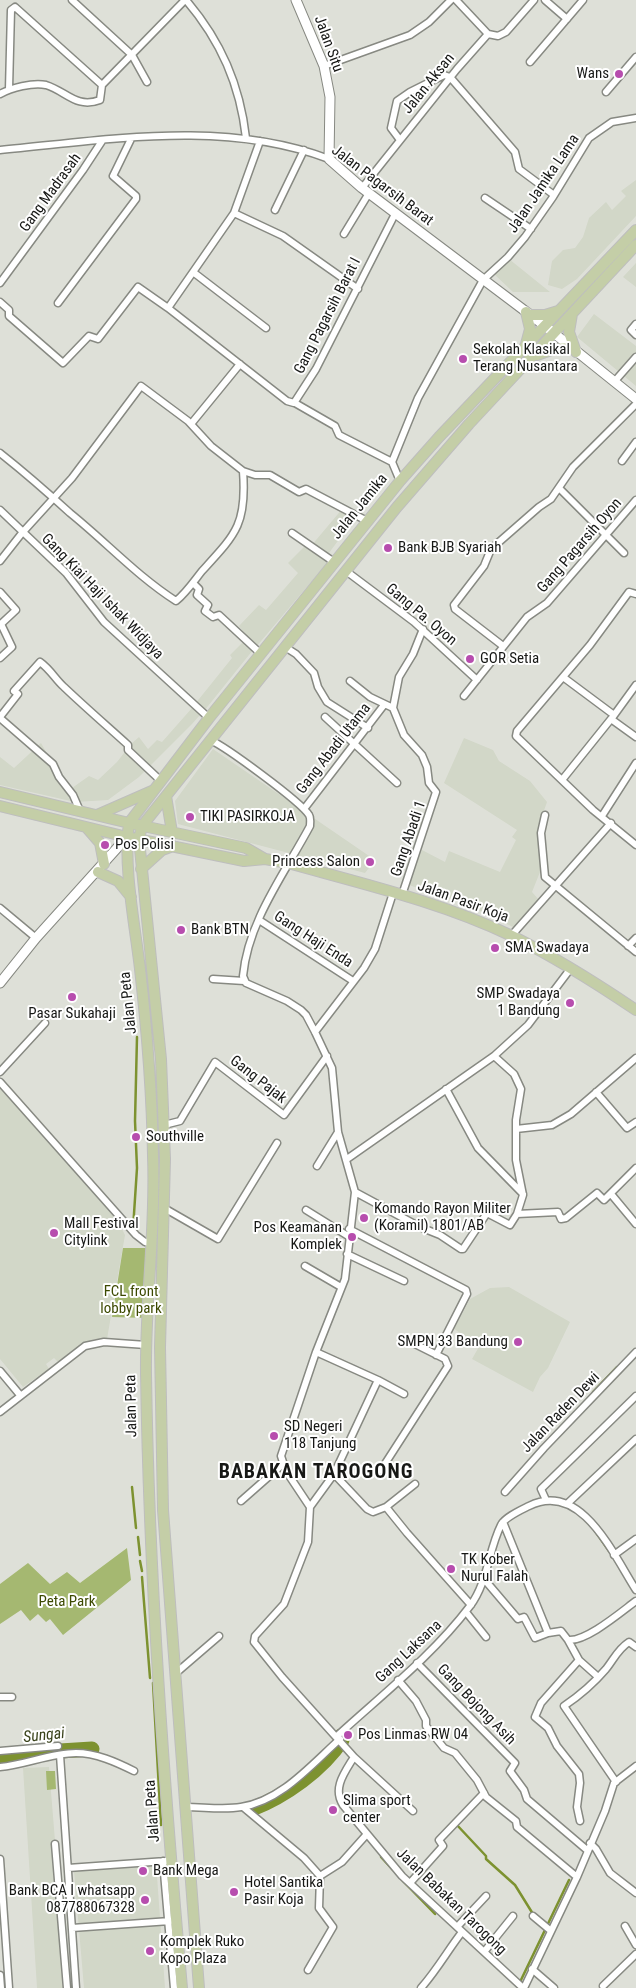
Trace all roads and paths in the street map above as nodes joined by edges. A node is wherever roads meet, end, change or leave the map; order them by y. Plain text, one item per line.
1 (72, 0) edge
2 (185, 0) edge
3 (296, 0) edge
4 (451, 0) edge
5 (456, 0) edge
6 (534, 0) edge
7 (545, 0) edge
8 (583, 0) edge
9 (567, 19) junction
10 (488, 34) junction
11 (132, 55) junction
12 (636, 57) edge
13 (530, 62) dead end
14 (324, 66) junction
15 (450, 77) junction
16 (147, 82) dead end
17 (102, 85) junction
18 (9, 89) junction
19 (606, 92) dead end
20 (0, 94) edge
21 (636, 118) edge
22 (246, 138) junction
23 (131, 139) junction
24 (400, 140) junction
25 (102, 141) junction
26 (260, 141) junction
27 (0, 150) edge
28 (304, 150) junction
29 (329, 159) junction
30 (366, 191) junction
31 (554, 195) junction
32 (485, 198) dead end
33 (275, 210) dead end
34 (234, 213) junction
35 (396, 214) junction
36 (531, 229) junction
37 (636, 230) edge
38 (344, 234) dead end
39 (636, 245) edge
40 (193, 272) junction
41 (483, 280) junction
42 (0, 283) edge
43 (358, 289) junction
44 (0, 302) edge
45 (58, 303) dead end
46 (168, 308) junction
47 (560, 309) junction
48 (572, 313) junction
49 (528, 314) junction
50 (636, 324) edge
51 (545, 326) junction
52 (266, 328) dead end
53 (554, 334) junction
54 (636, 335) edge
55 (574, 350) junction
56 (522, 351) junction
57 (636, 357) edge
58 (531, 359) junction
59 (240, 364) junction
60 (614, 382) junction
61 (636, 399) edge
62 (295, 403) junction
63 (636, 404) edge
64 (191, 424) junction
65 (636, 442) edge
66 (0, 453) edge
67 (622, 461) dead end
68 (392, 462) junction
69 (243, 471) junction
70 (400, 481) junction
71 (559, 488) junction
72 (53, 498) junction
73 (636, 500) edge
74 (0, 510) edge
75 (367, 521) junction
76 (22, 533) junction
77 (292, 533) dead end
78 (605, 534) junction
79 (624, 554) dead end
80 (0, 561) edge
81 (334, 562) junction
82 (346, 571) junction
83 (193, 583) junction
84 (0, 592) edge
85 (636, 594) edge
86 (423, 629) junction
87 (503, 646) junction
88 (285, 647) junction
89 (261, 654) junction
90 (0, 658) edge
91 (563, 678) junction
92 (477, 680) junction
93 (350, 681) dead end
94 (636, 685) edge
95 (464, 696) dead end
96 (384, 705) junction
97 (394, 708) junction
98 (325, 717) dead end
99 (612, 717) junction
100 (0, 718) edge
101 (209, 718) junction
102 (368, 728) junction
103 (636, 737) edge
104 (210, 740) junction
105 (356, 744) junction
106 (636, 763) edge
107 (562, 780) junction
108 (397, 783) dead end
109 (158, 785) junction
110 (0, 792) edge
111 (166, 796) junction
112 (1, 808) edge
113 (304, 809) junction
114 (80, 811) junction
115 (97, 815) junction
116 (545, 815) dead end
117 (602, 816) junction
118 (129, 823) junction
119 (611, 823) junction
120 (142, 826) junction
121 (85, 827) junction
122 (172, 832) junction
123 (127, 837) junction
124 (139, 839) junction
125 (636, 845) edge
126 (174, 846) junction
127 (265, 859) junction
128 (288, 863) junction
129 (101, 868) junction
130 (141, 869) junction
131 (555, 885) junction
132 (398, 894) junction
133 (132, 897) junction
134 (0, 908) edge
135 (259, 920) junction
136 (511, 936) junction
137 (36, 938) junction
138 (636, 938) edge
139 (628, 946) junction
140 (636, 952) edge
141 (571, 968) junction
142 (1, 979) edge
143 (213, 979) dead end
144 (244, 981) junction
145 (353, 981) junction
146 (636, 1010) edge
147 (45, 1023) dead end
148 (315, 1032) junction
149 (327, 1056) junction
150 (494, 1056) junction
151 (636, 1058) edge
152 (0, 1072) edge
153 (0, 1082) edge
154 (446, 1090) junction
155 (596, 1092) junction
156 (636, 1122) edge
157 (164, 1125) junction
158 (516, 1129) junction
159 (338, 1132) junction
160 (277, 1143) dead end
161 (166, 1159) junction
162 (347, 1159) junction
163 (154, 1160) junction
164 (317, 1166) dead end
165 (636, 1168) edge
166 (355, 1192) junction
167 (523, 1194) junction
168 (611, 1194) junction
169 (164, 1208) junction
170 (306, 1210) dead end
171 (517, 1214) junction
172 (636, 1224) edge
173 (349, 1232) junction
174 (151, 1243) junction
175 (347, 1254) junction
176 (305, 1266) dead end
177 (404, 1281) dead end
178 (342, 1286) junction
179 (411, 1342) dead end
180 (146, 1345) junction
181 (316, 1352) junction
182 (635, 1354) edge
183 (436, 1355) junction
184 (0, 1371) edge
185 (378, 1380) junction
186 (404, 1394) dead end
187 (20, 1395) junction
188 (636, 1396) edge
189 (0, 1412) edge
190 (636, 1439) edge
191 (283, 1464) junction
192 (381, 1470) dead end
193 (334, 1474) junction
194 (415, 1484) dead end
195 (505, 1492) dead end
196 (546, 1500) junction
197 (241, 1501) dead end
198 (568, 1503) junction
199 (386, 1506) junction
200 (310, 1507) junction
201 (163, 1510) junction
202 (151, 1511) junction
203 (503, 1522) junction
204 (636, 1540) edge
205 (614, 1555) junction
206 (484, 1579) junction
207 (636, 1590) edge
208 (636, 1601) edge
209 (471, 1605) junction
210 (466, 1612) junction
211 (548, 1633) junction
212 (219, 1636) dead end
213 (486, 1637) dead end
214 (568, 1640) junction
215 (636, 1648) edge
216 (579, 1660) junction
217 (417, 1662) junction
218 (176, 1673) junction
219 (597, 1676) junction
220 (398, 1680) junction
221 (12, 1696) dead end
222 (0, 1697) edge
223 (340, 1740) junction
224 (58, 1746) dead end
225 (0, 1751) edge
226 (60, 1755) junction
227 (354, 1757) junction
228 (636, 1766) edge
229 (0, 1767) edge
230 (134, 1771) dead end
231 (616, 1782) junction
232 (484, 1793) junction
233 (186, 1807) junction
234 (243, 1807) junction
235 (413, 1811) dead end
236 (580, 1821) dead end
237 (367, 1834) junction
238 (55, 1844) dead end
239 (586, 1847) junction
240 (0, 1859) edge
241 (167, 1861) junction
242 (68, 1868) junction
243 (320, 1876) junction
244 (577, 1877) junction
245 (410, 1883) junction
246 (636, 1893) edge
247 (486, 1896) dead end
248 (1, 1899) edge
249 (513, 1916) dead end
250 (533, 1916) dead end
251 (172, 1921) junction
252 (456, 1926) junction
253 (625, 1926) dead end
254 (72, 1928) junction
255 (551, 1931) junction
256 (462, 1932) junction
257 (636, 1945) edge
258 (484, 1952) junction
259 (636, 1954) edge
260 (532, 1969) junction
261 (308, 1970) dead end
262 (0, 1975) edge
263 (602, 1985) edge
264 (1, 1988) edge
265 (9, 1988) edge
266 (67, 1988) edge
267 (76, 1988) edge
268 (174, 1988) edge
269 (182, 1988) edge
270 (199, 1988) edge
271 (421, 1988) edge
272 (524, 1988) edge
273 (554, 1988) edge

1 - 11 street
2 - 11 street
2 - 22 street
3 - 14 street, Jalan Situ
4 - 14 street
5 - 10 street
6 - 10 street
7 - 9 street
8 - 9 street
9 - 13 street
10 - 15 street, Jalan Aksan
11 - 16 street
11 - 17 street
12 - 19 street
14 - 29 street, Jalan Situ
15 - 24 street, Jalan Aksan
15 - 24 street
15 - 31 street
17 - 18 street
17 - 18 street
18 - 20 street
21 - 31 street, Jalan Jamika Lama
22 - 23 street, Jalan Pagarsih Barat
22 - 26 street, Jalan Pagarsih Barat
23 - 25 street, Jalan Pagarsih Barat
23 - 45 street
24 - 30 street, Jalan Aksan
25 - 27 street, Jalan Pagarsih Barat
25 - 42 street, Gang Madrasah
26 - 28 street, Jalan Pagarsih Barat
26 - 34 street
28 - 29 street, Jalan Pagarsih Barat
28 - 33 street
29 - 30 street, Jalan Pagarsih Barat
30 - 35 street, Jalan Pagarsih Barat
30 - 38 street, Jalan Aksan
31 - 36 street, Jalan Jamika Lama
32 - 36 street
34 - 40 street
34 - 43 street
35 - 41 street, Jalan Pagarsih Barat
35 - 43 street, Gang Pagarsih Barat I
36 - 41 street, Jalan Jamika Lama
37 - 47 main road, Jalan Jamika
39 - 48 main road, Jalan Jamika
40 - 46 street
40 - 52 street
41 - 49 street, Jalan Pagarsih Barat
41 - 68 street, Jalan Jamika Lama
43 - 62 street, Gang Pagarsih Barat I
44 - 46 street
46 - 59 street
47 - 49 main road
47 - 51 main road, Jalan Jamika
48 - 53 main road, Jalan Jamika
48 - 55 main road
49 - 51 street, Jalan Pagarsih Barat
49 - 56 main road
50 - 54 street
51 - 53 street, Jalan Pagarsih Barat
51 - 56 main road, Jalan Jamika
53 - 55 street, Jalan Pagarsih Barat
53 - 58 main road, Jalan Jamika
55 - 58 main road
55 - 60 street, Jalan Pagarsih Barat
56 - 70 main road, Jalan Jamika
57 - 60 street
58 - 82 main road, Jalan Jamika
59 - 62 street
59 - 64 street
60 - 61 street, Jalan Pagarsih Barat
62 - 68 street
63 - 71 street
64 - 69 street
64 - 72 street
65 - 67 street
66 - 72 street
68 - 70 street
69 - 75 street
69 - 83 street
70 - 75 main road, Jalan Jamika
71 - 78 street
71 - 87 street
72 - 76 street
72 - 83 street
73 - 78 street, Gang Pagarsih Oyon
74 - 76 street, Gang Kiai Haji Ishak Widjaya
75 - 81 main road, Jalan Jamika
76 - 80 street
76 - 101 street, Gang Kiai Haji Ishak Widjaya
77 - 81 street
78 - 79 street
78 - 87 street, Gang Pagarsih Oyon
81 - 89 main road, Jalan Jamika
82 - 86 street, Gang Pa. Oyon
82 - 88 main road, Jalan Jamika
83 - 89 street
84 - 90 street
85 - 91 street
86 - 92 street, Gang Pa. Oyon
86 - 97 street
87 - 92 street, Gang Pagarsih Oyon
88 - 102 street
88 - 104 main road, Jalan Jamika
89 - 101 main road, Jalan Jamika
91 - 99 street
91 - 107 street
92 - 95 street, Gang Pagarsih Oyon
93 - 96 street
94 - 99 street
96 - 97 street
96 - 102 street, Gang Abadi Utama
97 - 132 street, Gang Abadi 1
98 - 105 street
99 - 103 street
99 - 107 street
100 - 109 street
100 - 114 street
101 - 109 main road, Jalan Jamika
102 - 105 street, Gang Abadi Utama
104 - 111 main road, Jalan Jamika
104 - 113 street
105 - 108 street
105 - 113 street, Gang Abadi Utama
106 - 117 street
107 - 117 street
109 - 115 main road
109 - 118 main road, Jalan Jamika
110 - 114 main road, Jalan Pasir Koja
111 - 120 main road, Jalan Jamika
111 - 122 main road
112 - 121 main road, Jalan Pasir Koja
113 - 128 street
114 - 115 main road, Jalan Pasir Koja
115 - 118 main road, Jalan Pasir Koja
116 - 131 street
117 - 119 street
118 - 120 main road, Jalan Pasir Koja
118 - 123 main road, Jalan Peta
119 - 125 street
119 - 131 street
120 - 122 main road, Jalan Pasir Koja
120 - 124 main road, Jalan Peta
121 - 123 main road, Jalan Pasir Koja
121 - 129 main road
122 - 127 main road, Jalan Pasir Koja
123 - 124 main road, Jalan Pasir Koja
123 - 129 street
123 - 133 main road, Jalan Peta
124 - 126 main road, Jalan Pasir Koja
124 - 130 main road, Jalan Peta
126 - 127 main road, Jalan Pasir Koja
126 - 130 main road
127 - 128 main road, Jalan Pasir Koja
128 - 132 main road, Jalan Pasir Koja
128 - 135 street
129 - 133 main road
129 - 137 street
130 - 157 main road, Jalan Peta
131 - 136 street
131 - 139 street
132 - 136 main road, Jalan Pasir Koja
132 - 145 street, Gang Abadi 1
133 - 163 main road, Jalan Peta
134 - 137 street
135 - 144 street
135 - 145 street, Gang Haji Enda
136 - 141 main road, Jalan Pasir Koja
137 - 142 street
138 - 139 street
139 - 140 street
141 - 146 main road, Jalan Pasir Koja
141 - 150 street
143 - 144 street
144 - 148 street
145 - 148 street, Gang Abadi 1
147 - 152 street
148 - 149 street
149 - 157 street, Gang Pajak
149 - 159 street
150 - 154 street
150 - 158 street
151 - 155 street
153 - 174 street
154 - 162 street
154 - 167 street
155 - 156 street
155 - 158 street
157 - 161 main road, Jalan Peta
158 - 167 street
159 - 162 street
159 - 164 street
160 - 169 street
161 - 163 main road
161 - 169 main road, Jalan Peta
162 - 166 street
163 - 174 main road, Jalan Peta
165 - 168 street
166 - 171 street
166 - 173 street
167 - 171 street
168 - 171 street
168 - 172 street
169 - 201 main road, Jalan Peta
170 - 173 street
173 - 175 street
173 - 183 street
174 - 180 main road, Jalan Peta
175 - 177 street
175 - 178 street
176 - 178 street
178 - 181 street
179 - 183 street
180 - 187 street
180 - 202 main road, Jalan Peta
181 - 185 street
181 - 191 street
182 - 195 street, Jalan Raden Dewi
183 - 192 street
184 - 187 street
185 - 186 street
185 - 193 street
187 - 189 street
188 - 196 street
190 - 198 street
191 - 197 street
191 - 200 street
193 - 199 street
193 - 200 street
194 - 199 street
196 - 198 street
196 - 203 street
198 - 205 street
199 - 209 street
200 - 223 street
201 - 202 main road
201 - 218 main road, Jalan Peta
202 - 241 main road, Jalan Peta
203 - 206 street, Gang Laksana
203 - 211 street
204 - 205 street
205 - 207 street
206 - 209 street, Gang Laksana
206 - 211 street
208 - 214 street
209 - 210 street, Gang Laksana
210 - 213 street
210 - 217 street, Gang Laksana
211 - 214 street
212 - 218 street
214 - 216 street
215 - 219 street
216 - 219 street
216 - 236 street
217 - 220 street, Gang Laksana
217 - 239 street, Gang Bojong Asih
218 - 233 main road, Jalan Peta
219 - 231 street
220 - 223 street, Gang Laksana
220 - 232 street
221 - 222 street
223 - 227 street
223 - 234 street, Gang Laksana
224 - 225 street
226 - 229 street
226 - 230 street
226 - 242 street
227 - 235 street
227 - 237 street, Jalan Babakan Tarogong
228 - 231 street
231 - 239 street, Jalan Babakan Tarogong
232 - 244 street
232 - 245 street
233 - 234 street
233 - 270 main road, Jalan Peta
234 - 243 street
237 - 243 street
237 - 245 street, Jalan Babakan Tarogong
238 - 266 street
239 - 244 street, Jalan Babakan Tarogong
239 - 246 street
240 - 248 street
241 - 242 street
241 - 251 main road, Jalan Peta
242 - 254 street
243 - 261 street
244 - 255 street, Jalan Babakan Tarogong
245 - 252 street, Jalan Babakan Tarogong
247 - 252 street
248 - 265 street
249 - 258 street
250 - 255 street
251 - 254 street
251 - 268 street, Jalan Peta
251 - 269 main road, Jalan Peta
252 - 256 street, Jalan Babakan Tarogong
253 - 257 street
254 - 267 street
255 - 260 street, Jalan Babakan Tarogong
256 - 258 street, Jalan Babakan Tarogong
256 - 271 street
258 - 272 street, Jalan Babakan Tarogong
259 - 263 street
260 - 272 street, Jalan Babakan Tarogong
260 - 273 street
262 - 264 street

